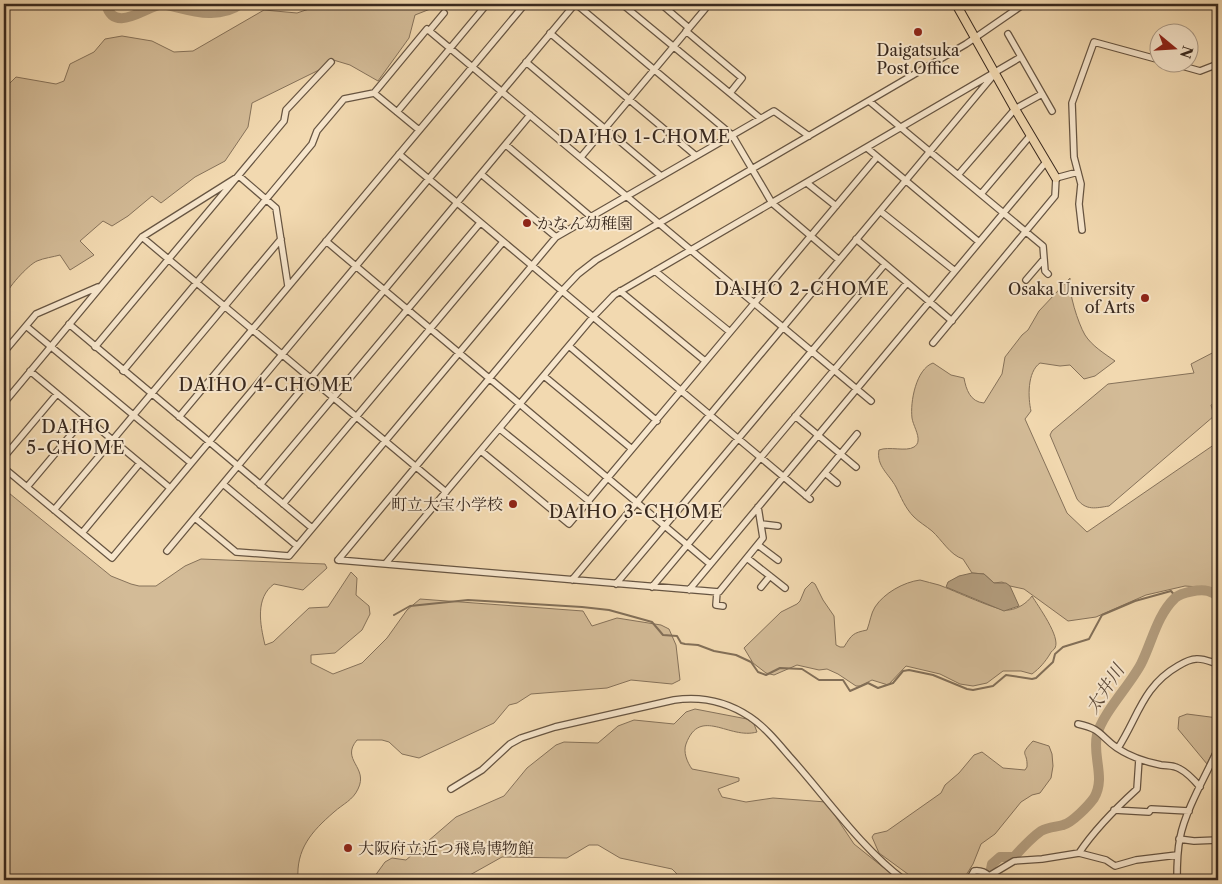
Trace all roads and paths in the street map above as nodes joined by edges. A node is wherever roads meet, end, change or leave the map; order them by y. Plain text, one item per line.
1 (487, 4) edge
2 (525, 4) edge
3 (575, 4) edge
4 (622, 4) edge
5 (661, 4) edge
6 (699, 4) edge
7 (956, 4) edge
8 (1024, 4) edge
9 (444, 13) dead end
10 (688, 29) junction
11 (429, 31) junction
12 (550, 33) junction
13 (1008, 34) dead end
14 (976, 38) junction
15 (673, 47) junction
16 (450, 48) junction
17 (1021, 57) junction
18 (1150, 57) edge
19 (331, 62) dead end
20 (526, 62) junction
21 (1218, 64) edge
22 (472, 67) junction
23 (654, 69) junction
24 (1200, 71) edge
25 (995, 74) junction
26 (501, 92) junction
27 (374, 93) junction
28 (730, 93) junction
29 (1042, 94) junction
30 (629, 100) junction
31 (869, 101) junction
32 (1015, 109) junction
33 (1052, 111) dead end
34 (397, 112) junction
35 (530, 115) junction
36 (760, 118) junction
37 (605, 128) junction
38 (902, 128) junction
39 (419, 130) junction
40 (732, 135) junction
41 (808, 136) junction
42 (1030, 136) junction
43 (506, 144) junction
44 (867, 148) junction
45 (930, 152) junction
46 (398, 154) junction
47 (695, 156) junction
48 (580, 157) junction
49 (877, 157) junction
50 (1046, 162) junction
51 (752, 168) junction
52 (1078, 172) junction
53 (481, 174) junction
54 (958, 175) junction
55 (239, 176) junction
56 (661, 176) junction
57 (1056, 178) junction
58 (428, 179) junction
59 (906, 180) junction
60 (807, 183) junction
61 (981, 194) junction
62 (626, 196) junction
63 (265, 200) junction
64 (457, 203) junction
65 (772, 203) junction
66 (836, 206) junction
67 (880, 211) junction
68 (1003, 213) junction
69 (590, 216) junction
70 (480, 223) junction
71 (658, 223) junction
72 (1082, 230) dead end
73 (1026, 232) junction
74 (812, 235) junction
75 (142, 237) junction
76 (556, 237) junction
77 (281, 238) junction
78 (856, 240) junction
79 (326, 241) junction
80 (503, 242) junction
81 (979, 242) junction
82 (691, 250) junction
83 (169, 259) junction
84 (1044, 259) junction
85 (839, 260) junction
86 (885, 264) junction
87 (356, 266) junction
88 (532, 266) junction
89 (655, 271) junction
90 (955, 271) junction
91 (1048, 274) dead end
92 (1026, 280) dead end
93 (196, 283) junction
94 (907, 283) junction
95 (288, 286) junction
96 (100, 287) junction
97 (384, 290) junction
98 (562, 291) junction
99 (620, 291) junction
100 (929, 302) junction
101 (754, 304) junction
102 (224, 306) junction
103 (407, 310) junction
104 (593, 317) junction
105 (952, 320) junction
106 (69, 324) junction
107 (26, 326) junction
108 (783, 327) junction
109 (430, 328) junction
110 (252, 330) junction
111 (730, 332) junction
112 (933, 344) dead end
113 (50, 346) junction
114 (569, 346) junction
115 (95, 347) junction
116 (811, 351) junction
117 (4, 352) edge
118 (459, 353) junction
119 (282, 354) junction
120 (705, 362) junction
121 (123, 370) junction
122 (833, 370) junction
123 (30, 371) junction
124 (544, 376) junction
125 (311, 378) junction
126 (489, 379) junction
127 (856, 389) junction
128 (681, 391) junction
129 (57, 394) junction
130 (151, 394) junction
131 (333, 397) junction
132 (871, 401) dead end
133 (4, 403) edge
134 (520, 404) junction
135 (134, 415) junction
136 (709, 415) junction
137 (356, 416) junction
138 (795, 416) junction
139 (179, 417) junction
140 (85, 418) junction
141 (657, 421) junction
142 (500, 428) junction
143 (857, 434) dead end
144 (818, 435) junction
145 (738, 439) junction
146 (112, 440) junction
147 (385, 440) junction
148 (209, 442) junction
149 (632, 449) junction
150 (481, 451) junction
151 (841, 454) junction
152 (4, 457) edge
153 (760, 458) junction
154 (140, 463) junction
155 (191, 463) junction
156 (238, 466) junction
157 (416, 466) junction
158 (856, 467) dead end
159 (4, 468) edge
160 (825, 473) junction
161 (783, 477) junction
162 (608, 479) junction
163 (838, 483) dead end
164 (223, 484) junction
165 (260, 485) junction
166 (27, 487) junction
167 (170, 488) junction
168 (446, 492) junction
169 (589, 502) junction
170 (636, 502) junction
171 (283, 504) junction
172 (758, 507) junction
173 (54, 510) junction
174 (194, 518) junction
175 (761, 524) junction
176 (665, 526) junction
177 (778, 526) dead end
178 (312, 528) junction
179 (82, 533) junction
180 (688, 545) junction
181 (758, 545) junction
182 (298, 546) junction
183 (166, 551) dead end
184 (747, 558) junction
185 (778, 560) dead end
186 (386, 563) junction
187 (710, 564) junction
188 (770, 576) junction
189 (572, 580) junction
190 (616, 584) junction
191 (652, 587) junction
192 (761, 588) dead end
193 (784, 588) dead end
194 (689, 590) junction
195 (717, 592) junction
196 (723, 606) dead end
197 (1218, 664) edge
198 (1078, 724) dead end
199 (1118, 748) junction
200 (1218, 749) edge
201 (1139, 759) junction
202 (1200, 786) junction
203 (451, 789) dead end
204 (1114, 810) junction
205 (1189, 812) junction
206 (1179, 840) junction
207 (1218, 840) edge
208 (1079, 854) junction
209 (1177, 855) junction
210 (904, 880) edge
211 (969, 880) edge
212 (1177, 880) edge

1 - 16 street
2 - 22 street
3 - 12 street
3 - 23 street
4 - 15 street
5 - 10 street
6 - 10 street
7 - 14 main road
8 - 14 street
9 - 11 street
10 - 15 street
10 - 28 street
11 - 16 street
11 - 27 street
12 - 20 street
12 - 30 street
13 - 17 street
14 - 25 main road
14 - 31 street
15 - 23 street
15 - 28 street
16 - 22 street
16 - 34 street
17 - 25 street
17 - 29 street
18 - 52 street
19 - 55 street
20 - 26 street
20 - 37 street
21 - 24 street
22 - 26 street
22 - 39 street
23 - 30 street
23 - 40 street
25 - 32 main road
25 - 38 street
25 - 45 street
26 - 35 street
26 - 58 street
27 - 34 street
27 - 63 street
28 - 36 street
29 - 32 street
29 - 33 street
30 - 37 street
30 - 47 street
31 - 38 street
31 - 41 street
32 - 42 main road
32 - 54 street
34 - 39 street
35 - 43 street
35 - 48 street
36 - 40 street
36 - 41 street
37 - 48 street
37 - 56 street
38 - 44 street
38 - 45 street
39 - 46 street
40 - 47 street
40 - 51 street
41 - 51 street
42 - 50 main road
42 - 61 street
43 - 53 street
43 - 69 street
44 - 49 street
44 - 60 street
45 - 54 street
45 - 59 street
46 - 58 street
46 - 79 street
47 - 56 street
48 - 62 street
49 - 59 street
49 - 66 street
50 - 57 main road
50 - 68 street
51 - 65 street
51 - 71 street
52 - 57 street
52 - 72 street
53 - 64 street
53 - 76 street
54 - 61 street
55 - 63 street
55 - 75 street
55 - 83 street
56 - 62 street
57 - 73 street
58 - 64 street
58 - 87 street
59 - 67 street
59 - 81 street
60 - 65 street
60 - 66 street
61 - 68 street
62 - 69 street
62 - 71 street
63 - 77 street
63 - 93 street
64 - 70 street
64 - 97 street
65 - 74 street
65 - 82 street
66 - 74 street
67 - 78 street
67 - 90 street
68 - 73 street
68 - 81 street
69 - 76 street
70 - 80 street
70 - 103 street
71 - 82 street
71 - 98 street
73 - 84 street
73 - 105 street
74 - 85 street
74 - 101 street
75 - 83 street
75 - 96 street
76 - 88 street
77 - 95 street
77 - 102 street
78 - 85 street
78 - 86 street
79 - 87 street
79 - 95 street
80 - 88 street
80 - 109 street
81 - 90 street
82 - 89 street
82 - 101 street
83 - 93 street
83 - 115 street
84 - 91 street
84 - 92 street
85 - 108 street
86 - 94 street
86 - 116 street
87 - 97 street
87 - 119 street
88 - 98 street
88 - 118 street
89 - 99 street
89 - 111 street
90 - 100 street
93 - 102 street
93 - 121 street
94 - 100 street
94 - 122 street
95 - 110 street
96 - 106 street
96 - 107 street
97 - 103 street
97 - 125 street
98 - 104 street
98 - 126 street
99 - 104 street
99 - 120 street
100 - 105 street
100 - 127 street
101 - 108 street
101 - 111 street
102 - 110 street
102 - 130 street
103 - 109 street
103 - 131 street
104 - 114 street
104 - 128 street
105 - 112 street
106 - 113 street
106 - 115 street
107 - 113 street
107 - 117 street
108 - 116 street
108 - 136 street
109 - 118 street
109 - 137 street
110 - 119 street
110 - 139 street
111 - 120 street
113 - 123 street
113 - 135 street
114 - 124 street
114 - 141 street
115 - 121 street
116 - 122 street
116 - 145 street
118 - 126 street
118 - 147 street
119 - 125 street
119 - 148 street
120 - 128 street
121 - 130 street
122 - 127 street
122 - 138 street
123 - 129 street
123 - 133 street
124 - 134 street
124 - 149 street
125 - 131 street
125 - 156 street
126 - 134 street
126 - 157 street
127 - 132 street
127 - 144 street
128 - 136 street
128 - 141 street
129 - 140 street
129 - 152 street
130 - 135 street
130 - 139 street
131 - 137 street
131 - 165 street
134 - 142 street
134 - 162 street
135 - 146 street
135 - 155 street
136 - 145 street
136 - 170 street
137 - 147 street
137 - 171 street
138 - 144 street
138 - 153 street
139 - 148 street
140 - 146 street
140 - 166 street
141 - 149 street
142 - 150 street
142 - 169 street
143 - 151 street
144 - 151 street
144 - 161 street
145 - 153 street
145 - 176 street
146 - 154 street
146 - 173 street
147 - 157 street
147 - 178 street
148 - 155 street
148 - 156 street
149 - 162 street
150 - 168 street
150 - 169 street
151 - 158 street
151 - 160 street
153 - 161 street
153 - 180 street
154 - 167 street
154 - 179 street
155 - 167 street
156 - 164 street
156 - 165 street
157 - 168 street
157 - 186 street
159 - 166 street
160 - 161 street
160 - 163 street
161 - 172 street
162 - 169 street
162 - 170 street
164 - 174 street
164 - 182 street
165 - 171 street
166 - 173 street
167 - 179 street
168 - 186 street
170 - 176 street
170 - 189 street
171 - 178 street
172 - 175 street
172 - 187 street
173 - 179 street
174 - 182 street
174 - 183 street
175 - 177 street
175 - 181 street
176 - 180 street
176 - 190 street
178 - 182 street
180 - 187 street
180 - 191 street
181 - 184 street
181 - 185 street
184 - 188 street
184 - 195 street
186 - 189 street
187 - 194 street
188 - 192 street
188 - 193 street
189 - 190 street
190 - 191 street
191 - 194 street
194 - 195 street
195 - 196 street
197 - 199 street
198 - 199 street
199 - 201 street
200 - 202 street
201 - 202 street
201 - 204 street
202 - 205 street
203 - 210 street
204 - 205 street
204 - 208 street
205 - 206 street
206 - 207 street
206 - 209 street
208 - 209 street
208 - 211 street
209 - 212 street

